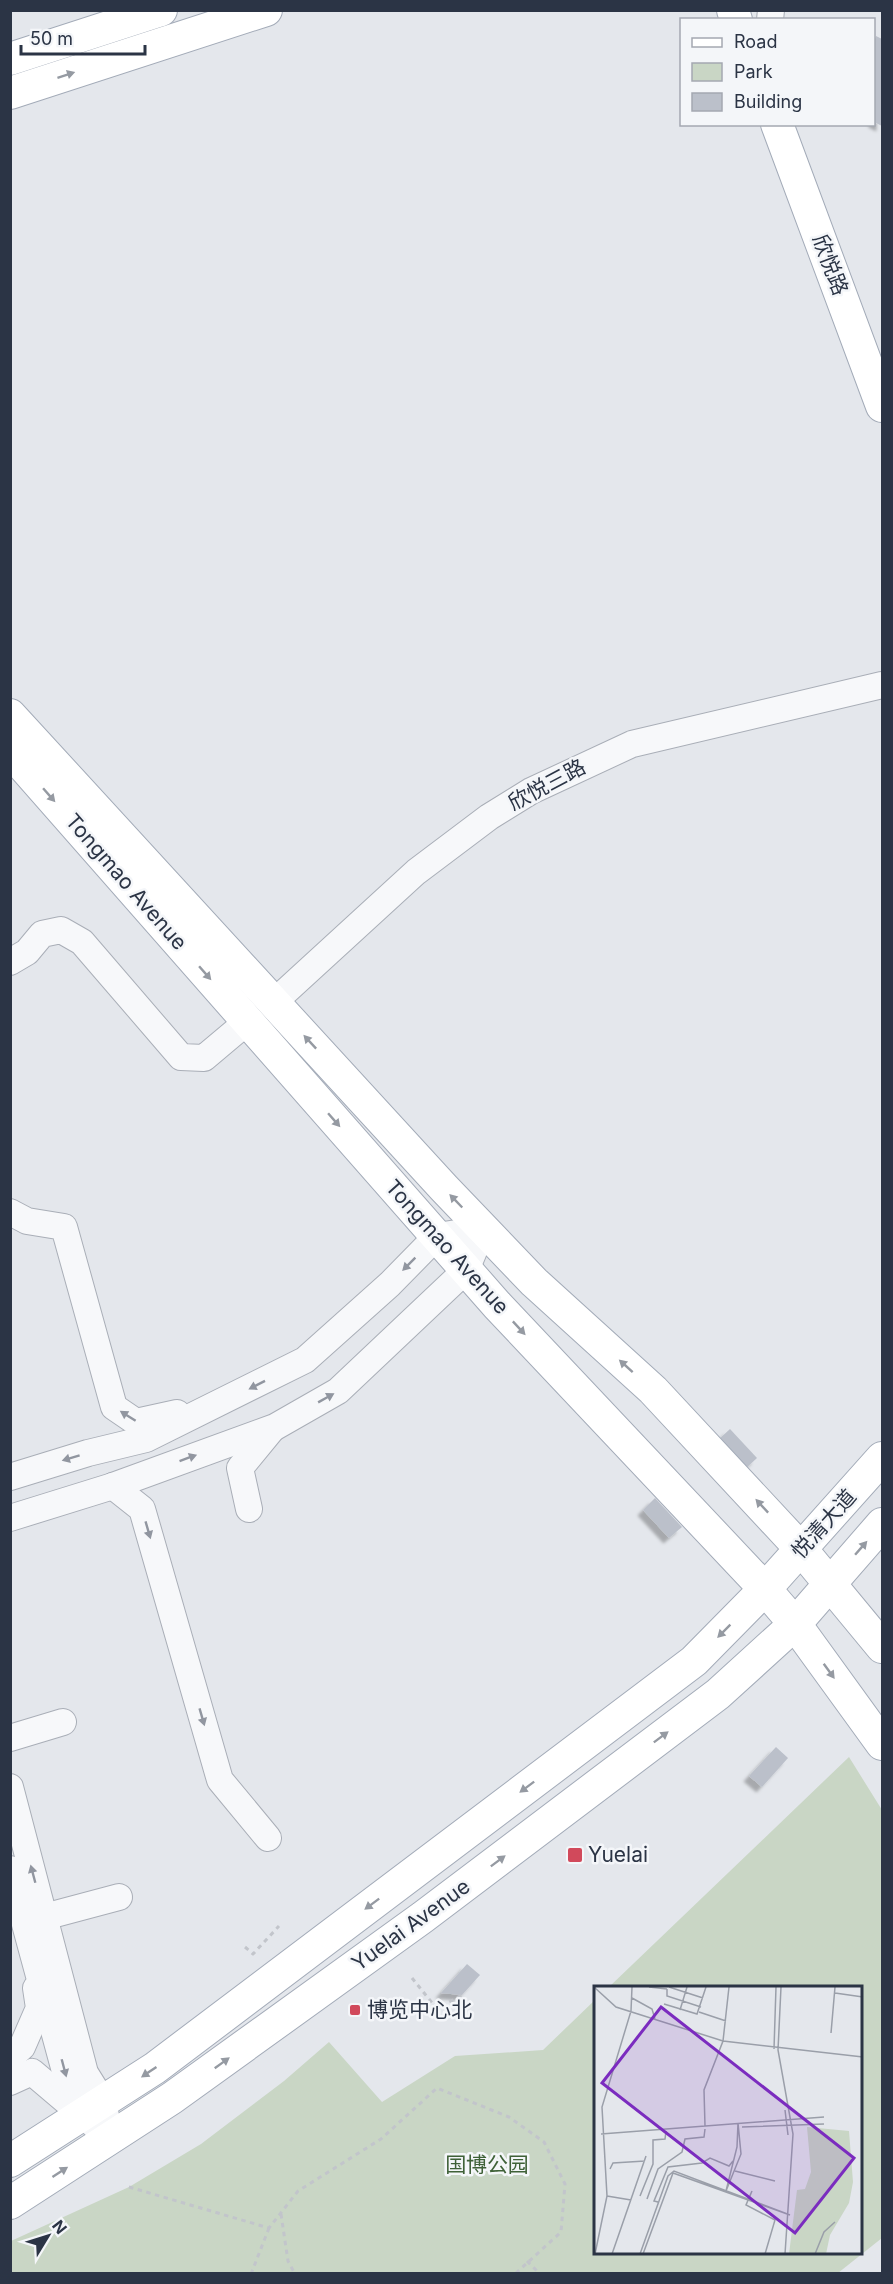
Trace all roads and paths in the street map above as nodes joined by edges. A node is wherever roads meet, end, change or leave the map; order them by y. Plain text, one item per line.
1 (161, 10) edge
2 (266, 10) edge
3 (10, 59) edge
4 (10, 93) edge
5 (778, 126) edge
6 (797, 126) edge
7 (882, 349) edge
8 (882, 406) edge
9 (882, 685) edge
10 (10, 715) edge
11 (10, 751) edge
12 (10, 962) edge
13 (273, 1003) junction
14 (248, 1021) junction
15 (10, 1212) edge
16 (483, 1229) junction
17 (437, 1236) junction
18 (466, 1270) junction
19 (224, 1402) junction
20 (274, 1427) junction
21 (882, 1458) edge
22 (10, 1477) edge
23 (113, 1486) junction
24 (249, 1509) dead end
25 (10, 1518) edge
26 (882, 1524) edge
27 (801, 1549) junction
28 (831, 1583) junction
29 (765, 1589) junction
30 (795, 1624) junction
31 (882, 1647) edge
32 (63, 1722) dead end
33 (10, 1738) edge
34 (882, 1744) edge
35 (10, 1787) edge
36 (268, 1838) dead end
37 (10, 1869) edge
38 (119, 1897) dead end
39 (35, 1920) junction
40 (279, 1926) dead end
41 (245, 1947) dead end
42 (60, 1978) junction
43 (412, 1978) dead end
44 (462, 1995) dead end
45 (54, 2030) junction
46 (10, 2058) edge
47 (10, 2076) edge
48 (10, 2082) edge
49 (93, 2109) junction
50 (111, 2140) junction
51 (10, 2161) edge
52 (129, 2187) dead end
53 (10, 2203) edge
54 (281, 2214) junction
55 (269, 2229) junction
56 (527, 2261) junction
57 (251, 2274) edge
58 (295, 2274) edge
59 (515, 2274) edge
60 (540, 2274) edge

1 - 3 main road
4 -> 2 main road
5 - 8 main road, 欣悦路
6 - 7 main road, 欣悦路
9 - 13 street, 欣悦三路
10 - 13 main road, Tongmao Avenue
11 -> 14 main road, Tongmao Avenue
12 - 14 street
16 -> 13 main road, Tongmao Avenue
14 -> 17 main road, Tongmao Avenue
19 -> 15 street
16 - 17 street
16 - 18 street
27 -> 16 main road, Tongmao Avenue
17 - 18 main road, Tongmao Avenue
17 -> 19 street
20 -> 18 street
18 -> 29 main road, Tongmao Avenue
19 -> 22 street
23 -> 20 street
20 - 24 street
21 - 27 main road, 悦清大道
23 - 25 street
23 -> 36 street
28 -> 26 main road, 悦清大道
27 - 28 main road, Tongmao Avenue
27 - 29 main road, 悦清大道
28 - 30 main road, 悦清大道
28 - 31 main road, Tongmao Avenue
29 - 30 main road, Tongmao Avenue
29 -> 49 main road, Yuelai Avenue
30 -> 34 main road, Tongmao Avenue
50 -> 30 main road, Yuelai Avenue
32 - 33 street
39 -> 35 street
37 - 39 street
38 - 39 street
39 - 42 street
39 - 45 street
39 - 46 street
40 - 41 path
42 - 45 street
42 - 49 street
43 - 44 path
45 - 47 street
45 -> 49 street
48 - 49 street
49 - 50 street
49 - 51 main road, Yuelai Avenue
53 -> 50 main road, Yuelai Avenue
52 - 55 path
54 - 55 path
54 - 56 path
54 - 58 path
55 - 57 path
56 - 59 path
56 - 60 path

